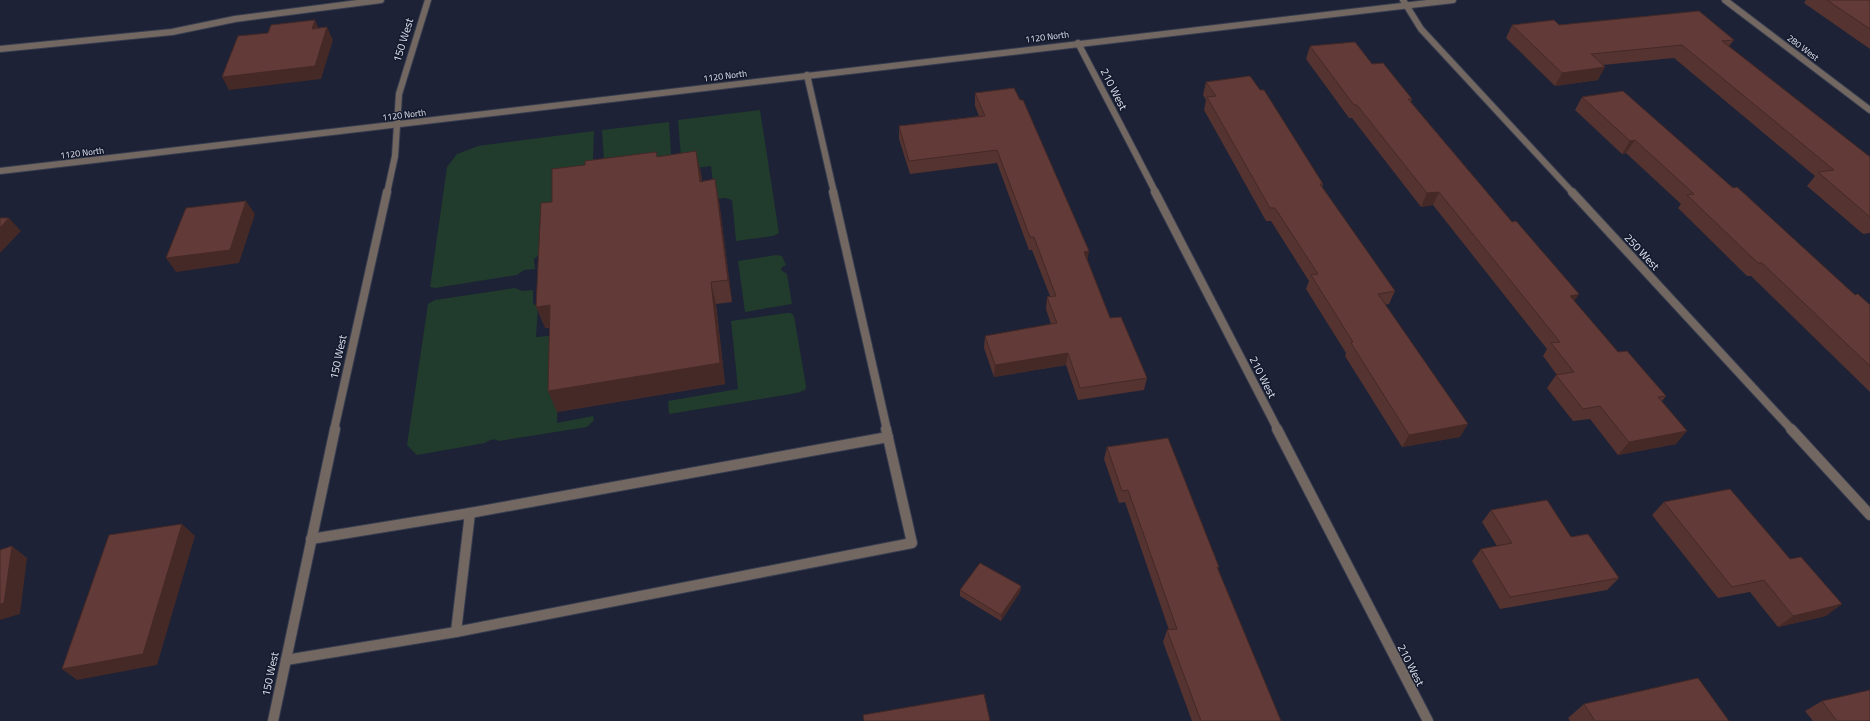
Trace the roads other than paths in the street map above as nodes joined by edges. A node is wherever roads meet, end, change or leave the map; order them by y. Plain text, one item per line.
1 (380, 0) edge
2 (428, 0) edge
3 (1453, 0) edge
4 (1725, 0) edge
5 (1405, 3) edge
6 (1078, 43) junction
7 (0, 49) edge
8 (807, 75) junction
9 (1870, 110) edge
10 (398, 125) junction
11 (0, 171) edge
12 (888, 437) junction
13 (470, 513) junction
14 (1870, 515) edge
15 (311, 539) junction
16 (456, 632) junction
17 (286, 660) junction
18 (273, 721) edge
19 (1428, 721) edge

1 - 7 street
2 - 10 street, 150 West
3 - 5 street, 1120 North
4 - 9 street, 280 West
5 - 6 street, 1120 North
5 - 14 street, 250 West
6 - 8 street, 1120 North
6 - 19 street, 210 West
8 - 10 street, 1120 North
8 - 12 street
10 - 11 street, 1120 North
10 - 15 street, 150 West
12 - 13 street
12 - 16 street
13 - 15 street
13 - 16 street
15 - 17 street, 150 West
16 - 17 street
17 - 18 street, 150 West

